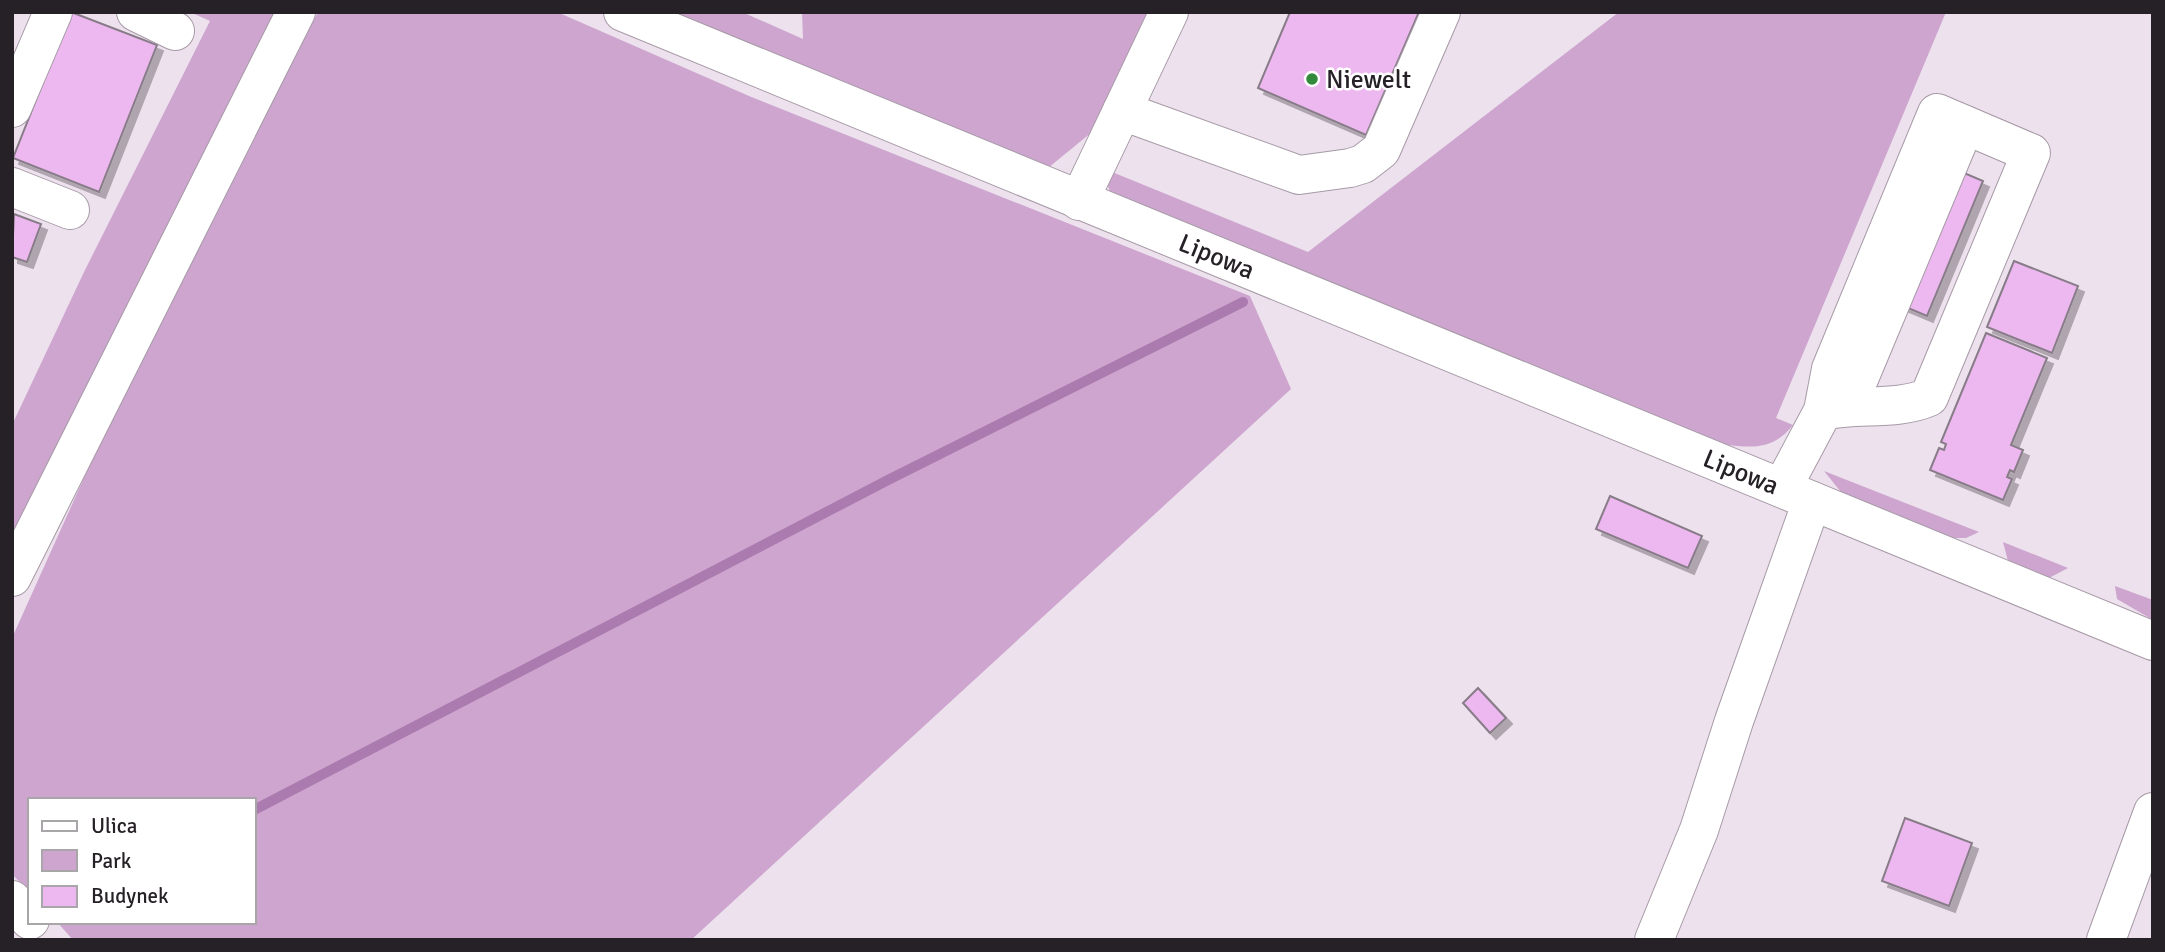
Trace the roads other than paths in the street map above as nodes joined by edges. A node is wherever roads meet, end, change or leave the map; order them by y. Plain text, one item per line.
1 (53, 12) edge
2 (136, 12) edge
3 (296, 12) edge
4 (1169, 12) edge
5 (1441, 12) edge
6 (625, 13) edge
7 (176, 31) dead end
8 (20, 65) edge
9 (12, 108) edge
10 (1122, 111) junction
11 (12, 187) edge
12 (1079, 201) junction
13 (69, 210) dead end
14 (1835, 408) junction
15 (1797, 495) junction
16 (12, 577) edge
17 (2153, 641) edge
18 (2153, 812) edge
19 (12, 901) edge
20 (28, 918) edge
21 (34, 924) edge
22 (48, 940) edge
23 (1654, 940) edge
24 (2106, 940) edge

1 - 8 street
2 - 7 street
3 - 16 street
4 - 10 street
5 - 10 street
6 - 12 street, Lipowa
8 - 9 street
10 - 12 street
11 - 13 street
12 - 15 street, Lipowa
14 - 14 street
14 - 15 street
15 - 17 street, Lipowa
15 - 23 street, Lipowa
18 - 24 street
19 - 20 street
21 - 22 street

